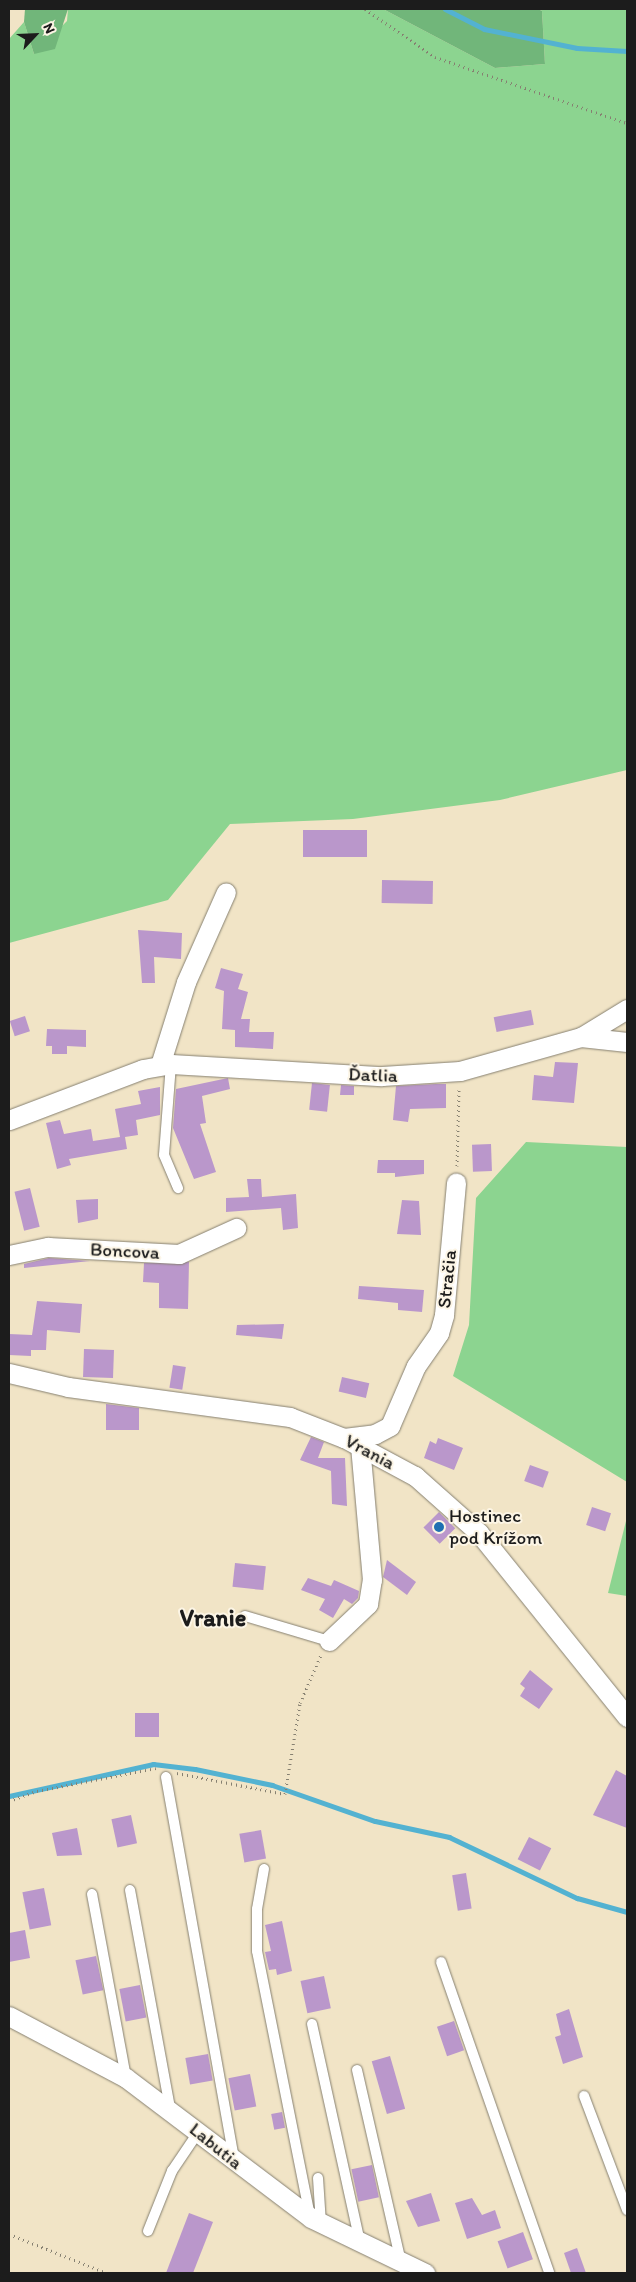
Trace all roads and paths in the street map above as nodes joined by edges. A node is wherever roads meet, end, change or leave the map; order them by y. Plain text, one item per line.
1 (365, 9) edge
2 (627, 123) edge
3 (226, 892) dead end
4 (627, 1010) edge
5 (581, 1037) junction
6 (627, 1042) edge
7 (166, 1064) junction
8 (460, 1071) junction
9 (9, 1120) edge
10 (456, 1183) joint
11 (178, 1188) dead end
12 (236, 1228) dead end
13 (9, 1255) edge
14 (9, 1373) edge
15 (352, 1442) junction
16 (245, 1616) dead end
17 (329, 1641) junction
18 (627, 1717) edge
19 (166, 1773) junction
20 (9, 1801) edge
21 (264, 1869) dead end
22 (130, 1890) dead end
23 (92, 1894) dead end
24 (441, 1962) dead end
25 (9, 2016) edge
26 (312, 2024) dead end
27 (357, 2070) dead end
28 (126, 2078) junction
29 (584, 2096) dead end
30 (170, 2108) junction
31 (199, 2131) junction
32 (234, 2161) junction
33 (318, 2178) dead end
34 (627, 2210) edge
35 (316, 2221) junction
36 (148, 2232) dead end
37 (9, 2234) edge
38 (360, 2244) junction
39 (402, 2263) junction
40 (107, 2273) edge
41 (425, 2273) edge
42 (549, 2273) edge

1 - 2 path
3 - 7 street
4 - 5 street, Ďatlia
5 - 6 street, Ďatlia
5 - 8 street, Ďatlia
7 - 8 street, Ďatlia
7 - 9 street, Ďatlia
7 - 11 lane
8 - 10 path
10 - 15 street, Stračia
12 - 13 street, Boncova
14 - 15 street, Vrania
15 - 17 street
15 - 18 street, Vrania
16 - 17 lane
17 - 19 path
19 - 20 path
19 - 32 lane
21 - 35 lane
22 - 30 lane
23 - 28 lane
24 - 42 lane
25 - 28 street, Labutia
26 - 38 lane
27 - 39 lane
28 - 30 street, Labutia
29 - 34 lane
30 - 31 street, Labutia
31 - 32 street, Labutia
31 - 36 lane
32 - 35 street, Labutia
33 - 35 lane
35 - 38 street, Labutia
37 - 40 path
38 - 39 street, Labutia
39 - 41 street, Labutia

